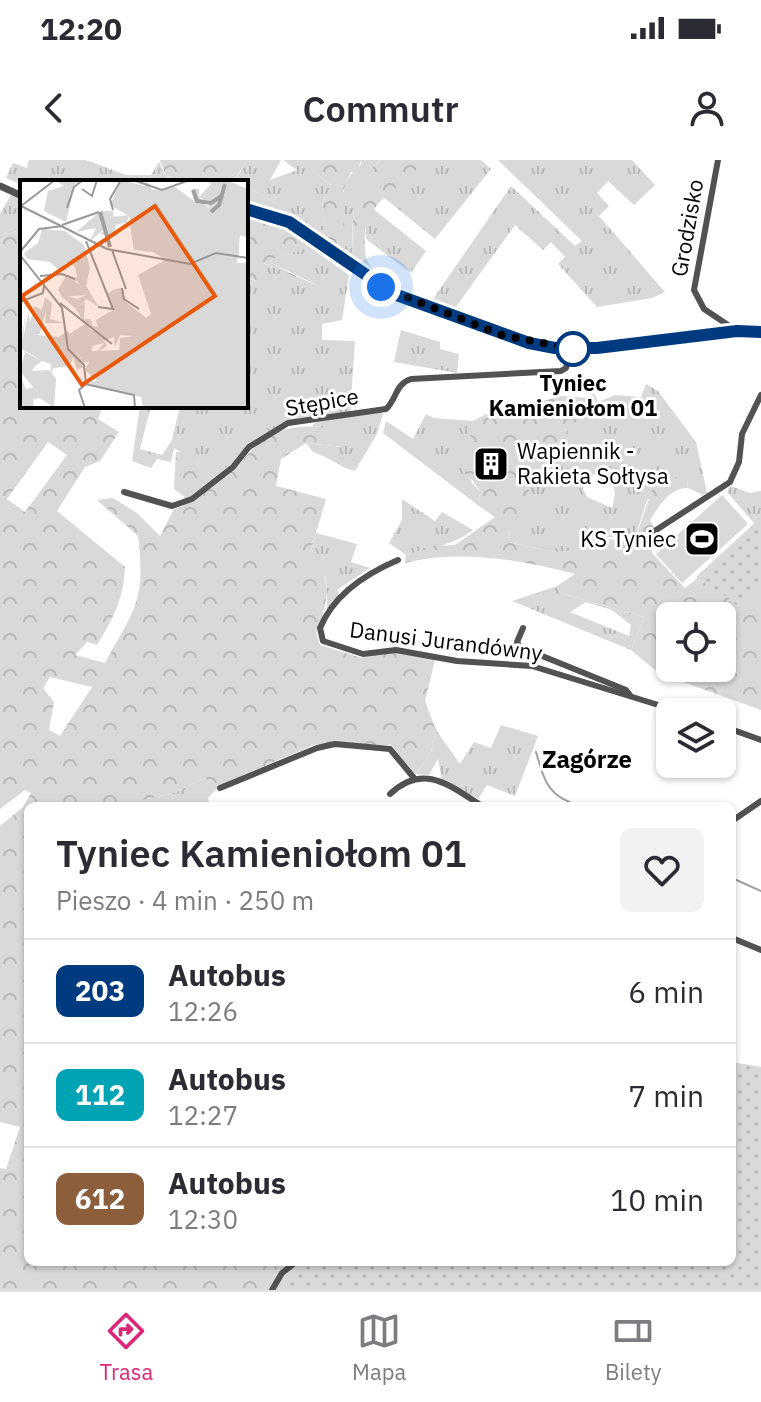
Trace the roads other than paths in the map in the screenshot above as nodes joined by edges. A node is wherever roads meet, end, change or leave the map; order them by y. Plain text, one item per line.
1 (718, 160) edge
2 (0, 186) edge
3 (20, 195) edge
4 (248, 210) edge
5 (737, 331) junction
6 (761, 332) edge
7 (571, 349) junction
8 (761, 395) edge
9 (124, 492) dead end
10 (650, 534) dead end
11 (398, 560) dead end
12 (523, 628) dead end
13 (630, 695) junction
14 (656, 704) edge
15 (736, 731) edge
16 (761, 740) edge
17 (414, 778) junction
18 (220, 788) dead end
19 (390, 794) dead end
20 (761, 801) edge
21 (475, 802) edge
22 (736, 818) edge
23 (736, 940) edge
24 (761, 950) edge
25 (291, 1266) edge
26 (272, 1290) edge

1 - 5 street, Grodzisko
2 - 3 street
4 - 7 street
5 - 6 street
5 - 7 street
7 - 9 street, Stępice
8 - 10 street
11 - 13 street, Danusi Jurandówny
12 - 13 street
13 - 14 street, Danusi Jurandówny
15 - 16 street
17 - 18 street
17 - 19 street
17 - 21 street
20 - 22 street
23 - 24 street
25 - 26 street

